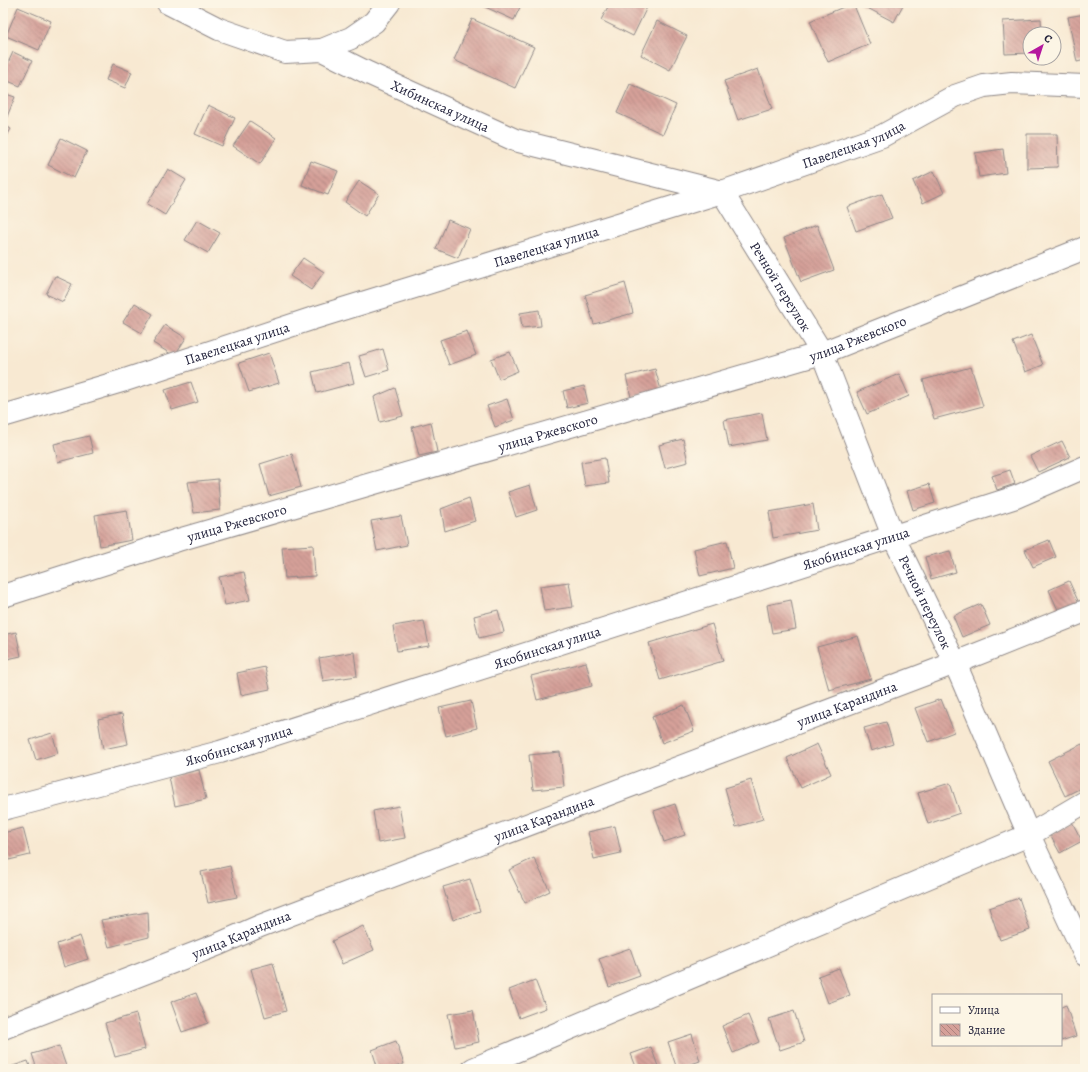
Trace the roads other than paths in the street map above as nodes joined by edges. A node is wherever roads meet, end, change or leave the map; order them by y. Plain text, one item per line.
1 (168, 3) edge
2 (389, 3) edge
3 (322, 50) junction
4 (1085, 86) edge
5 (722, 192) junction
6 (1085, 248) edge
7 (822, 353) junction
8 (3, 416) edge
9 (1085, 467) edge
10 (893, 536) junction
11 (3, 596) edge
12 (1085, 611) edge
13 (955, 663) junction
14 (1085, 802) edge
15 (3, 809) edge
16 (1029, 835) junction
17 (1085, 955) edge
18 (3, 1028) edge
19 (473, 1069) edge

1 - 3 street, Хибинская улица
2 - 3 street
3 - 5 street, Хибинская улица
4 - 5 street, Павелецкая улица
5 - 7 street, Речной переулок
5 - 8 street, Павелецкая улица
6 - 7 street, улица Ржевского
7 - 10 street, Речной переулок
7 - 11 street, улица Ржевского
9 - 10 street, Якобинская улица
10 - 13 street, Речной переулок
10 - 15 street, Якобинская улица
12 - 13 street, улица Карандина
13 - 16 street, Речной переулок
13 - 18 street, улица Карандина
14 - 16 street
16 - 17 street, Речной переулок
16 - 19 street

